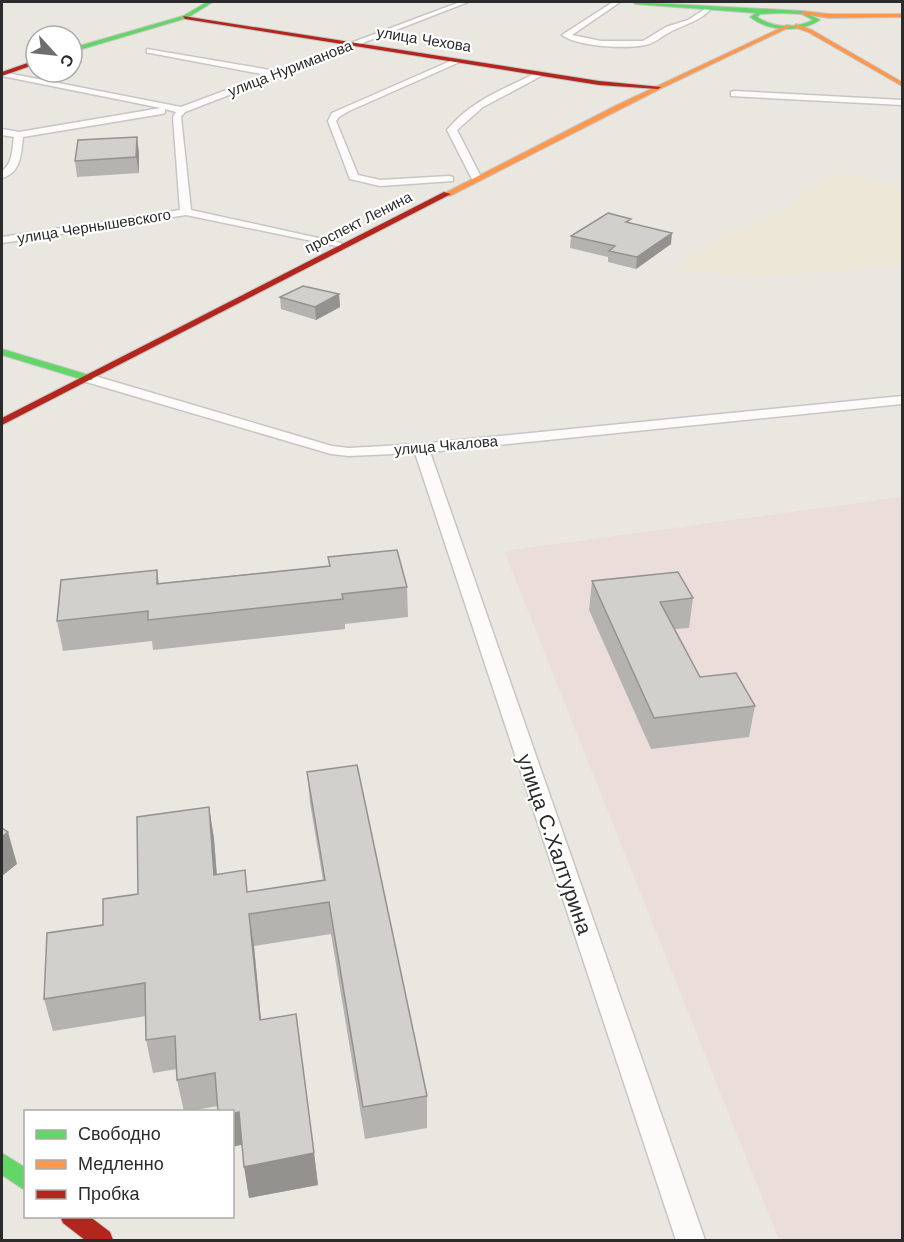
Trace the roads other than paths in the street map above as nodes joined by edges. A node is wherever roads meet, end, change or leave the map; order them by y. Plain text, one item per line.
1 (210, 2) edge
2 (465, 2) edge
3 (617, 2) edge
4 (635, 2) edge
5 (673, 5) junction
6 (706, 10) junction
7 (769, 12) edge
8 (185, 17) junction
9 (903, 17) edge
10 (800, 21) junction
11 (352, 44) junction
12 (84, 46) edge
13 (150, 51) dead end
14 (730, 52) junction
15 (458, 61) junction
16 (24, 66) edge
17 (2, 74) edge
18 (278, 74) junction
19 (541, 74) junction
20 (903, 84) edge
21 (658, 87) junction
22 (734, 94) dead end
23 (903, 103) edge
24 (177, 110) junction
25 (2, 132) edge
26 (19, 135) junction
27 (2, 176) edge
28 (450, 179) dead end
29 (477, 179) junction
30 (186, 212) junction
31 (2, 240) edge
32 (337, 246) dead end
33 (2, 352) edge
34 (88, 378) junction
35 (903, 400) edge
36 (2, 422) edge
37 (421, 448) junction
38 (2, 1163) edge
39 (24, 1180) edge
40 (74, 1218) edge
41 (102, 1240) edge
42 (691, 1240) edge

1 - 8 main road
2 - 11 street, улица Нуриманова
3 - 6 street
4 - 5 main road
5 - 6 main road
5 - 7 main road
6 - 7 main road
7 - 10 main road
7 - 10 main road
7 - 14 main road, проспект Ленина
8 - 11 main road, улица Чехова
8 - 12 main road
9 - 10 main road
10 - 14 main road, проспект Ленина
10 - 20 main road
11 - 15 main road, улица Чехова
11 - 18 street, улица Нуриманова
13 - 18 street
14 - 21 main road, проспект Ленина
15 - 19 main road, улица Чехова
15 - 28 street
16 - 17 main road
17 - 24 street
18 - 24 street, улица Нуриманова
19 - 21 main road, улица Чехова
19 - 29 street
21 - 29 main road, проспект Ленина
22 - 23 street
24 - 26 street, улица Нуриманова
24 - 30 street
25 - 26 street, улица Нуриманова
26 - 27 street
29 - 34 main road, проспект Ленина
30 - 31 street, улица Чернышевского
30 - 32 street
33 - 34 main road, улица Чкалова
34 - 36 main road, проспект Ленина
34 - 37 street, улица Чкалова
35 - 37 street, улица Чкалова
37 - 42 street, улица С.Халтурина
38 - 39 main road
40 - 41 main road

